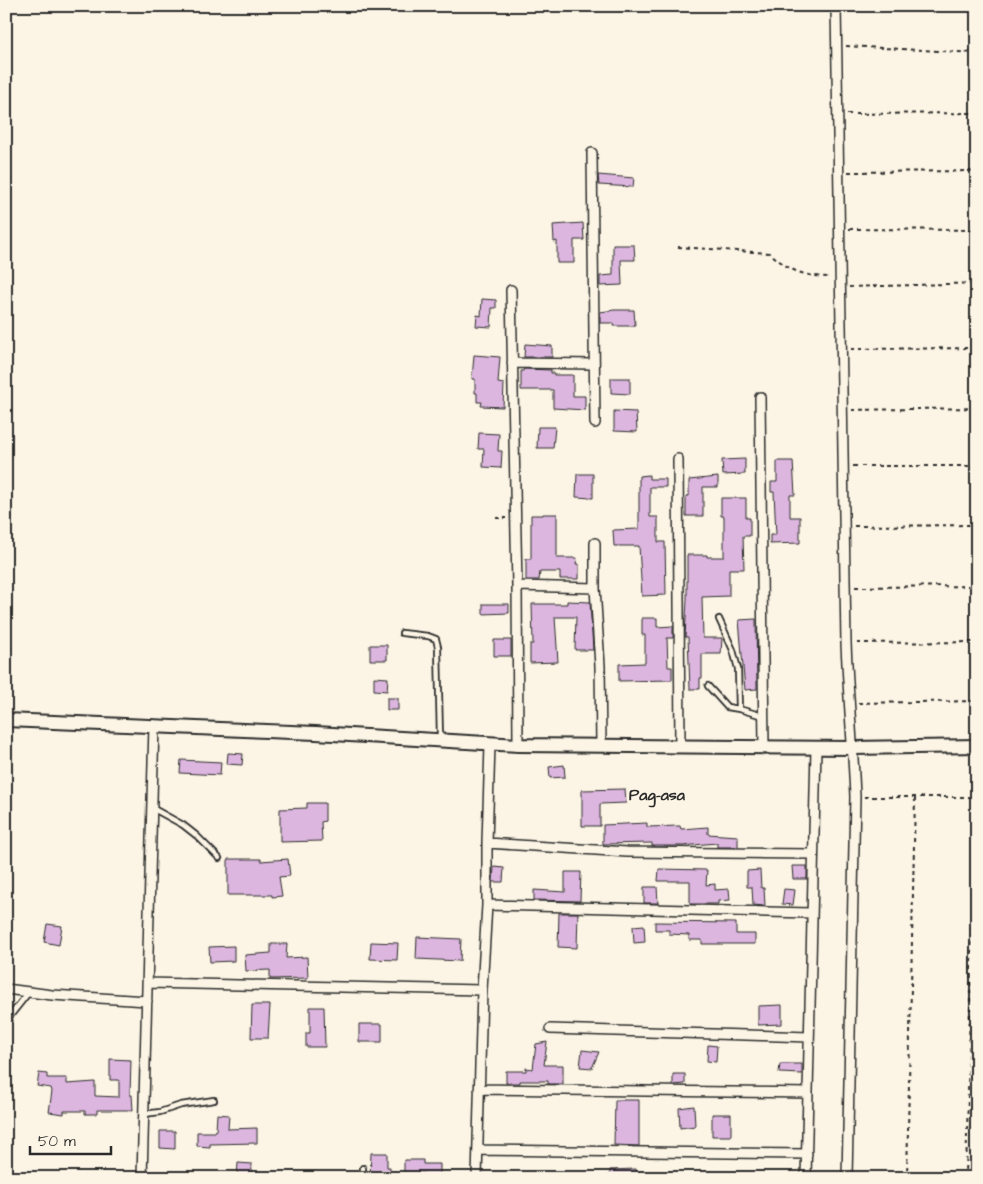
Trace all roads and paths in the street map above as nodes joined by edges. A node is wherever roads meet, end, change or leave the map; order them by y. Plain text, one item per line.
1 (836, 6) edge
2 (975, 6) edge
3 (977, 10) edge
4 (836, 45) junction
5 (977, 53) edge
6 (977, 113) edge
7 (837, 114) junction
8 (592, 153) dead end
9 (977, 171) edge
10 (838, 172) junction
11 (839, 229) junction
12 (977, 230) edge
13 (678, 247) dead end
14 (840, 282) junction
15 (977, 283) edge
16 (512, 290) dead end
17 (977, 348) edge
18 (841, 349) junction
19 (512, 363) junction
20 (594, 364) junction
21 (760, 397) dead end
22 (977, 408) edge
23 (842, 410) junction
24 (595, 423) dead end
25 (678, 459) dead end
26 (843, 466) junction
27 (977, 466) edge
28 (977, 525) edge
29 (844, 526) junction
30 (595, 543) dead end
31 (518, 586) junction
32 (977, 586) edge
33 (845, 587) junction
34 (594, 588) junction
35 (719, 619) dead end
36 (402, 634) dead end
37 (977, 642) edge
38 (846, 643) junction
39 (708, 686) dead end
40 (977, 701) edge
41 (848, 703) junction
42 (739, 710) junction
43 (763, 716) junction
44 (6, 720) edge
45 (154, 725) junction
46 (440, 741) junction
47 (490, 745) junction
48 (601, 745) junction
49 (518, 746) junction
50 (680, 746) junction
51 (977, 746) edge
52 (764, 747) junction
53 (816, 748) junction
54 (853, 748) junction
55 (855, 797) junction
56 (915, 797) junction
57 (976, 797) edge
58 (152, 808) junction
59 (487, 843) junction
60 (813, 854) junction
61 (219, 858) dead end
62 (487, 905) junction
63 (811, 913) junction
64 (148, 982) junction
65 (6, 989) edge
66 (482, 990) junction
67 (30, 991) junction
68 (147, 1000) junction
69 (6, 1021) edge
70 (550, 1029) dead end
71 (809, 1037) junction
72 (479, 1089) junction
73 (808, 1093) junction
74 (214, 1100) dead end
75 (144, 1114) junction
76 (478, 1150) junction
77 (807, 1154) junction
78 (363, 1168) dead end
79 (142, 1178) edge
80 (363, 1178) edge
81 (477, 1178) edge
82 (806, 1178) edge
83 (846, 1178) edge
84 (908, 1178) edge
85 (966, 1178) edge

1 - 4 street
2 - 3 path
4 - 5 path
4 - 7 street
6 - 7 path
7 - 10 street
8 - 20 street
9 - 10 path
10 - 11 street
11 - 12 path
11 - 14 street
13 - 14 path
14 - 15 path
14 - 18 street
16 - 19 street
17 - 18 path
18 - 23 street
19 - 20 street
19 - 31 street
20 - 24 street
21 - 43 street
22 - 23 path
23 - 26 street
25 - 50 street
26 - 27 path
26 - 29 street
28 - 29 path
29 - 33 street
30 - 34 street
31 - 34 street
31 - 49 street
32 - 33 path
33 - 38 street
34 - 48 street
35 - 42 lane
36 - 46 lane
37 - 38 path
38 - 41 street
39 - 42 lane
40 - 41 path
41 - 54 street
42 - 43 lane
43 - 52 street
44 - 45 street
45 - 46 street
45 - 58 street
46 - 47 street
47 - 49 street
47 - 59 street
48 - 49 street
48 - 50 street
50 - 52 street
51 - 54 street
52 - 53 street
53 - 54 street
53 - 60 street
54 - 55 street
55 - 56 path
55 - 83 street
56 - 57 path
56 - 84 path
57 - 85 path
58 - 61 lane
58 - 64 street
59 - 60 street
59 - 62 street
60 - 63 street
62 - 63 street
62 - 66 street
63 - 71 street
64 - 66 street
64 - 68 street
65 - 67 street
66 - 72 street
67 - 68 street
67 - 69 lane
68 - 75 street
70 - 71 street
71 - 73 street
72 - 73 street
72 - 76 street
73 - 77 street
74 - 75 lane
75 - 79 street
76 - 77 street
76 - 81 street
77 - 82 street
78 - 80 lane

